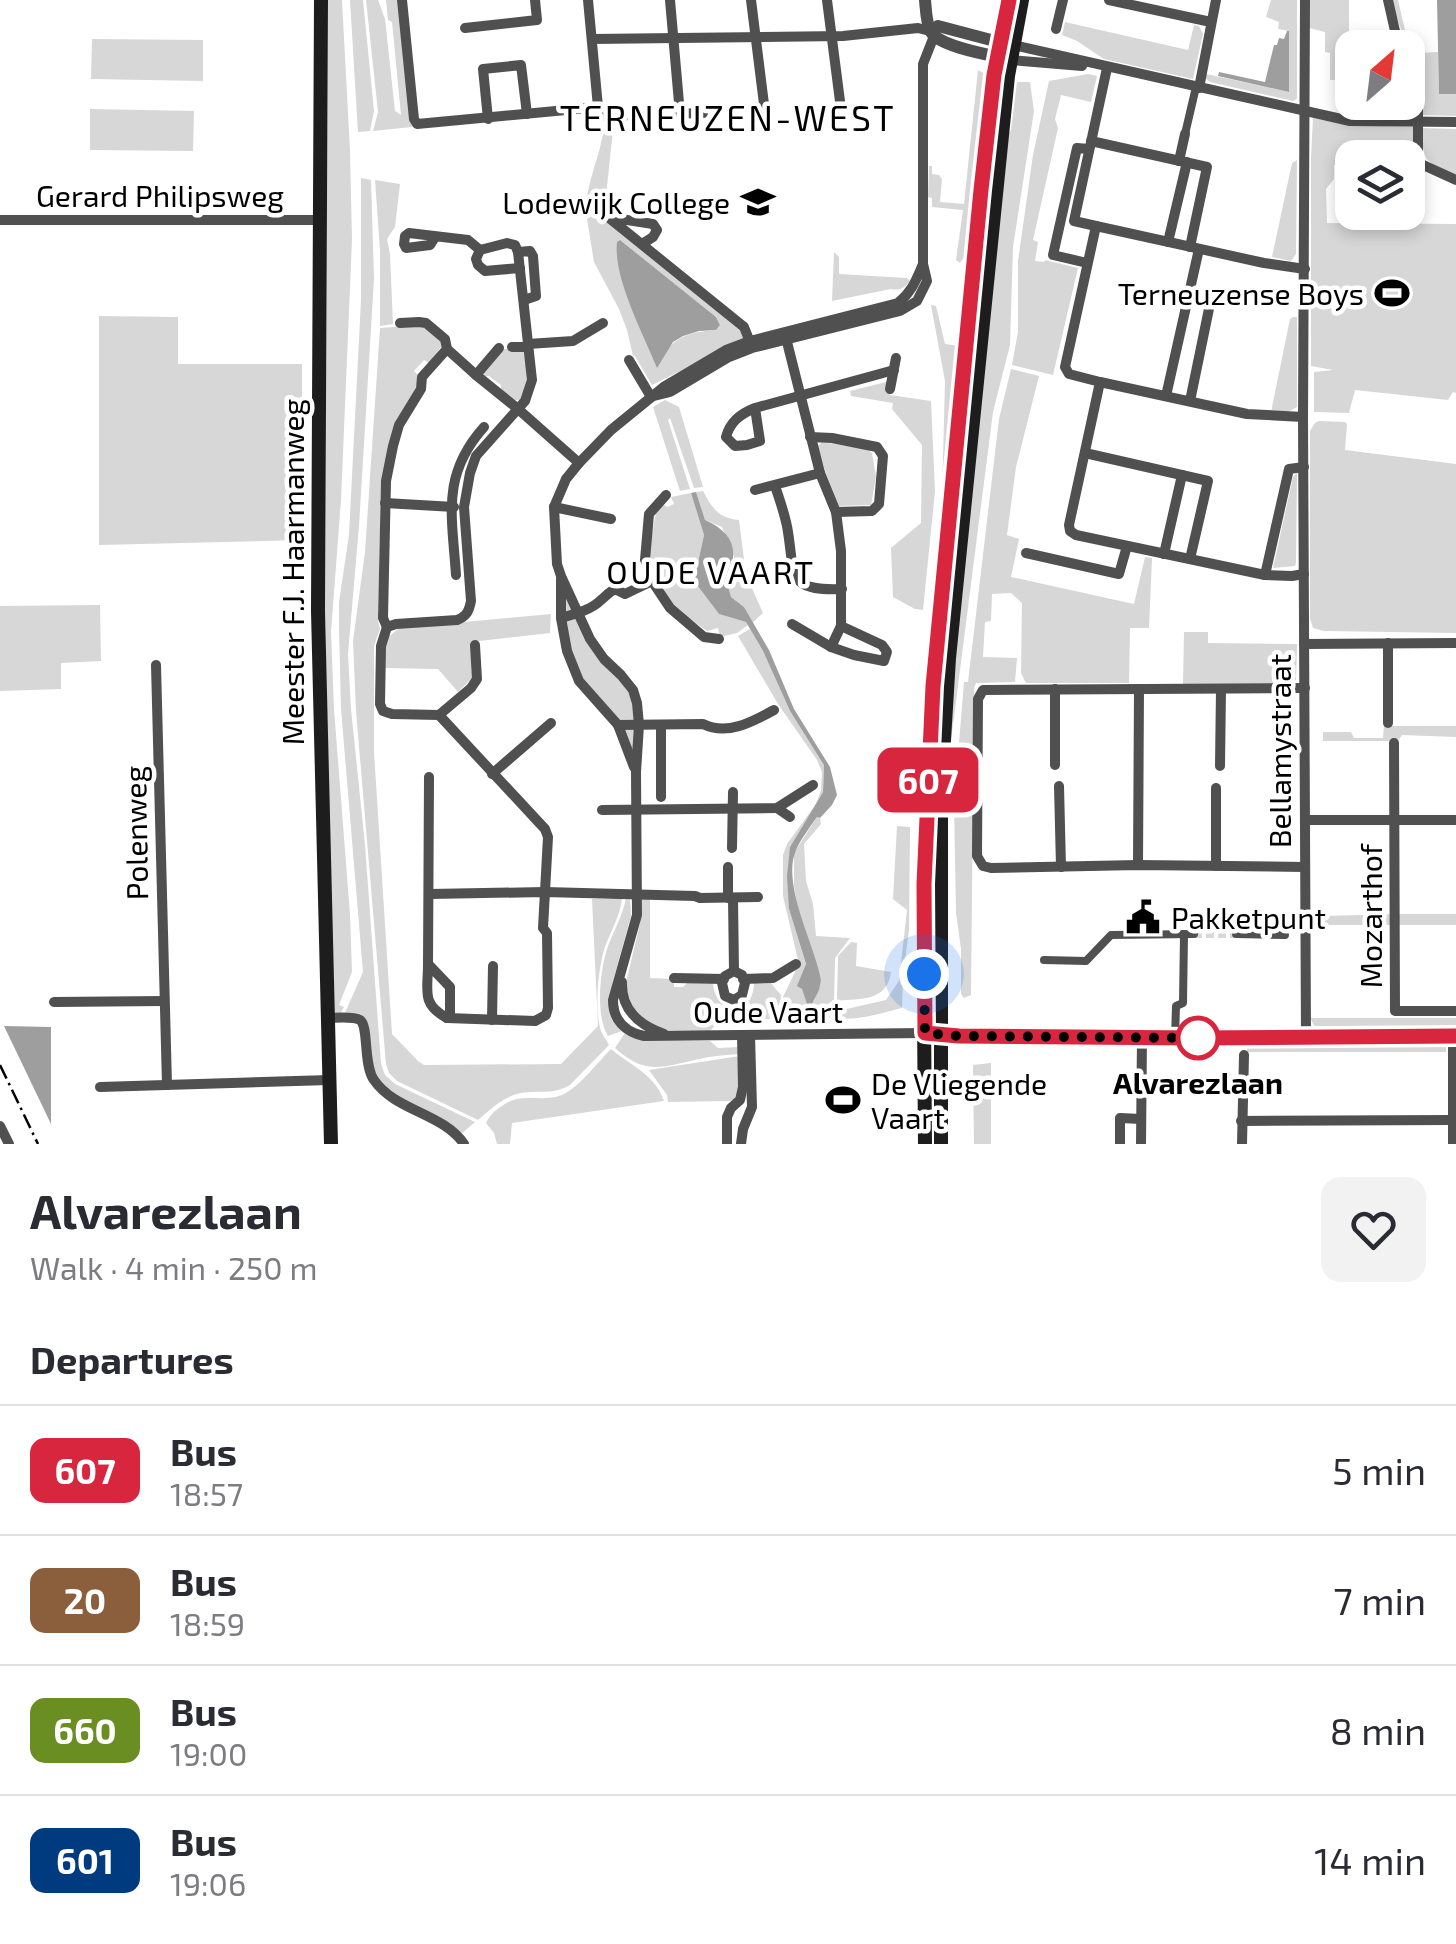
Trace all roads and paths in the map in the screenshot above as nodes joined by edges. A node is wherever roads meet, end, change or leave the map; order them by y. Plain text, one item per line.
1 (321, 0) edge
2 (402, 0) edge
3 (535, 0) edge
4 (588, 0) edge
5 (670, 0) edge
6 (751, 0) edge
7 (828, 0) edge
8 (927, 0) edge
9 (1009, 0) edge
10 (1022, 0) edge
11 (1063, 0) edge
12 (1110, 0) edge
13 (1216, 0) edge
14 (1305, 0) edge
15 (1388, 0) edge
16 (1211, 22) junction
17 (465, 28) dead end
18 (1056, 29) dead end
19 (1395, 30) edge
20 (934, 31) junction
21 (832, 36) junction
22 (675, 37) junction
23 (756, 37) junction
24 (592, 39) junction
25 (1005, 51) junction
26 (1107, 68) junction
27 (1198, 88) junction
28 (764, 104) dead end
29 (598, 107) junction
30 (841, 109) dead end
31 (1305, 112) junction
32 (703, 113) dead end
33 (526, 114) junction
34 (680, 114) junction
35 (646, 116) junction
36 (488, 118) junction
37 (1419, 122) junction
38 (1456, 122) edge
39 (646, 132) dead end
40 (1186, 134) joint
41 (1417, 140) edge
42 (1090, 145) junction
43 (1183, 161) junction
44 (1425, 168) edge
45 (1456, 180) edge
46 (0, 220) edge
47 (319, 220) junction
48 (1096, 226) junction
49 (435, 237) dead end
50 (1168, 242) junction
51 (642, 244) dead end
52 (1194, 248) junction
53 (480, 250) junction
54 (518, 252) junction
55 (1088, 263) junction
56 (520, 268) junction
57 (1305, 270) junction
58 (1188, 295) junction
59 (524, 300) junction
60 (602, 323) dead end
61 (400, 324) dead end
62 (786, 336) junction
63 (751, 344) junction
64 (528, 345) junction
65 (512, 347) dead end
66 (499, 348) dead end
67 (447, 349) junction
68 (630, 360) dead end
69 (476, 375) junction
70 (1100, 382) junction
71 (890, 389) dead end
72 (800, 396) junction
73 (1166, 396) junction
74 (652, 397) junction
75 (1190, 402) junction
76 (755, 408) dead end
77 (518, 409) junction
78 (1303, 417) junction
79 (484, 427) dead end
80 (810, 437) junction
81 (1084, 452) junction
82 (579, 463) junction
83 (1304, 466) junction
84 (820, 472) junction
85 (1182, 475) junction
86 (775, 486) junction
87 (755, 490) dead end
88 (666, 495) dead end
89 (385, 503) junction
90 (554, 506) junction
91 (464, 507) junction
92 (451, 508) junction
93 (836, 512) junction
94 (610, 520) dead end
95 (1126, 546) junction
96 (1026, 552) dead end
97 (1164, 554) junction
98 (1190, 559) junction
99 (1304, 574) junction
100 (456, 575) dead end
101 (1265, 575) junction
102 (561, 576) junction
103 (652, 581) junction
104 (842, 590) junction
105 (579, 614) junction
106 (561, 618) junction
107 (792, 624) dead end
108 (841, 626) junction
109 (387, 627) junction
110 (719, 639) dead end
111 (1456, 642) edge
112 (1388, 643) junction
113 (1304, 644) junction
114 (475, 645) dead end
115 (830, 647) junction
116 (156, 664) dead end
117 (1304, 688) junction
118 (1054, 689) junction
119 (1138, 689) junction
120 (1222, 689) junction
121 (774, 710) dead end
122 (439, 715) junction
123 (550, 723) dead end
124 (1388, 723) dead end
125 (618, 725) junction
126 (639, 725) junction
127 (662, 725) junction
128 (733, 728) junction
129 (733, 742) dead end
130 (1394, 743) dead end
131 (1055, 765) dead end
132 (1220, 766) dead end
133 (636, 772) junction
134 (492, 774) junction
135 (429, 778) dead end
136 (814, 785) dead end
137 (1059, 786) dead end
138 (1216, 788) dead end
139 (732, 792) dead end
140 (660, 797) dead end
141 (777, 808) junction
142 (732, 809) junction
143 (602, 810) dead end
144 (637, 810) junction
145 (790, 817) dead end
146 (1305, 820) junction
147 (1456, 820) edge
148 (1395, 821) junction
149 (732, 848) dead end
150 (1138, 866) junction
151 (1216, 866) junction
152 (728, 867) dead end
153 (1060, 867) junction
154 (1305, 867) junction
155 (545, 892) junction
156 (430, 894) junction
157 (637, 895) junction
158 (758, 897) dead end
159 (730, 898) junction
160 (1184, 934) junction
161 (1194, 934) tunnel mouth
162 (1236, 934) tunnel mouth
163 (1285, 935) dead end
164 (1044, 960) dead end
165 (428, 964) junction
166 (796, 964) dead end
167 (492, 966) dead end
168 (734, 976) junction
169 (674, 978) dead end
170 (164, 1001) junction
171 (54, 1002) dead end
172 (1456, 1010) edge
173 (328, 1018) junction
174 (447, 1018) junction
175 (492, 1020) junction
176 (925, 1033) junction
177 (942, 1033) junction
178 (746, 1035) junction
179 (1142, 1036) junction
180 (1306, 1036) junction
181 (1454, 1036) edge
182 (1175, 1038) junction
183 (1244, 1055) dead end
184 (329, 1080) junction
185 (166, 1085) junction
186 (100, 1088) dead end
187 (1142, 1118) junction
188 (1242, 1120) junction
189 (1453, 1120) junction
190 (0, 1126) edge
191 (8, 1144) edge
192 (331, 1144) edge
193 (464, 1144) edge
194 (726, 1144) edge
195 (741, 1144) edge
196 (925, 1144) edge
197 (942, 1144) edge
198 (1120, 1144) edge
199 (1142, 1144) edge
200 (1242, 1144) edge
201 (1453, 1144) edge

1 - 47 main road, Meester F.J. Haarmanweg
2 - 36 street
3 - 17 street
4 - 24 street
5 - 22 street
6 - 23 street
7 - 21 street
8 - 20 street
9 - 25 main road
10 - 25 main road
11 - 18 street
12 - 16 street
13 - 16 street
14 - 31 street, Bellamystraat
15 - 19 street
16 - 27 street
20 - 21 street
20 - 25 street
20 - 62 street
21 - 23 street
21 - 30 street
22 - 23 street
22 - 24 street
22 - 34 street
23 - 28 street
24 - 29 street
25 - 26 street
25 - 176 main road
25 - 177 main road
26 - 27 street
26 - 42 street
27 - 31 street
27 - 40 street
29 - 33 street
29 - 35 street
31 - 37 street
31 - 57 street, Bellamystraat
32 - 34 street
33 - 36 street
33 - 36 street
34 - 35 street
35 - 39 street
37 - 38 street
37 - 41 street
40 - 43 street
42 - 43 street
42 - 48 street
42 - 55 street
43 - 50 street
43 - 52 street
44 - 45 street
46 - 47 street, Gerard Philipsweg
47 - 173 main road, Meester F.J. Haarmanweg
48 - 50 street
48 - 55 street
49 - 53 street
50 - 52 street
51 - 63 street
52 - 57 street
52 - 58 street
53 - 54 street
53 - 56 street
54 - 56 street
54 - 59 street
55 - 70 street
56 - 59 street
57 - 78 street, Bellamystraat
58 - 73 street
58 - 75 street
59 - 64 street
60 - 64 street
61 - 67 street
62 - 63 street
62 - 72 street
63 - 74 street
64 - 65 street
64 - 77 street
66 - 69 street
67 - 69 street
67 - 89 street
68 - 74 street
69 - 77 street
70 - 73 street
70 - 81 street
71 - 72 street
72 - 76 street
72 - 80 street
73 - 75 street
74 - 82 street
75 - 78 street
77 - 82 street
77 - 91 street
78 - 83 street, Bellamystraat
79 - 92 street
80 - 84 street
80 - 93 street
81 - 85 street
81 - 95 street
82 - 90 street
83 - 99 street, Bellamystraat
83 - 101 street
84 - 86 street
84 - 93 street
85 - 97 street
85 - 98 street
86 - 87 street
86 - 104 street
88 - 103 street
89 - 92 street
89 - 109 street
90 - 94 street
90 - 102 street, Oude Vaart
91 - 92 street
91 - 109 street
92 - 100 street
93 - 104 street
95 - 96 street
95 - 97 street
97 - 98 street
98 - 101 street
99 - 101 street
99 - 113 street, Bellamystraat
102 - 105 street, Oude Vaart
102 - 106 street, Oude Vaart
103 - 105 street
103 - 110 street
104 - 108 street
105 - 106 street
105 - 126 street, Oude Vaart
106 - 125 street, Oude Vaart
107 - 115 street
108 - 115 street
108 - 115 street
109 - 122 street
111 - 112 street
112 - 113 street
112 - 124 street
113 - 117 street, Bellamystraat
114 - 122 street
116 - 170 street, Polenweg
117 - 120 street
117 - 146 street, Bellamystraat
118 - 119 street
118 - 131 street
118 - 153 street
119 - 120 street
119 - 150 street
120 - 132 street
121 - 128 street
122 - 134 street
123 - 134 street
125 - 126 street
125 - 133 street, Oude Vaart
126 - 127 street
126 - 133 street, Oude Vaart
127 - 128 street
127 - 140 street
128 - 129 street
130 - 148 street
133 - 144 street, Oude Vaart
134 - 155 street
135 - 156 street
136 - 141 street
137 - 153 street
138 - 151 street
139 - 142 street
141 - 142 street
141 - 145 street
142 - 144 street
142 - 149 street
143 - 144 street
144 - 157 street, Oude Vaart
146 - 148 street
146 - 154 street, Bellamystraat
147 - 148 street
148 - 172 street, Mozarthof
150 - 151 street
150 - 153 street
151 - 154 street
152 - 159 street
154 - 180 street, Bellamystraat
155 - 156 street
155 - 157 street
155 - 175 street
156 - 165 street
157 - 159 street
157 - 178 street, Oude Vaart
158 - 159 street
159 - 168 street
160 - 161 street
160 - 164 street
160 - 182 street
162 - 163 street
165 - 174 street
165 - 174 street
166 - 168 street
167 - 175 street
168 - 169 street
170 - 171 street
170 - 185 street, Polenweg
173 - 184 main road, Meester F.J. Haarmanweg
173 - 193 street
174 - 175 street
176 - 177 street
176 - 178 street, Oude Vaart
176 - 196 main road
177 - 179 street
177 - 197 main road
178 - 194 street
178 - 195 street
179 - 182 street
179 - 187 street
180 - 181 street
180 - 182 street
181 - 189 street
183 - 188 street
184 - 185 street
184 - 192 main road, Meester F.J. Haarmanweg
185 - 186 street
187 - 198 street
187 - 199 street
188 - 189 street
188 - 200 street
189 - 201 street
190 - 191 street

